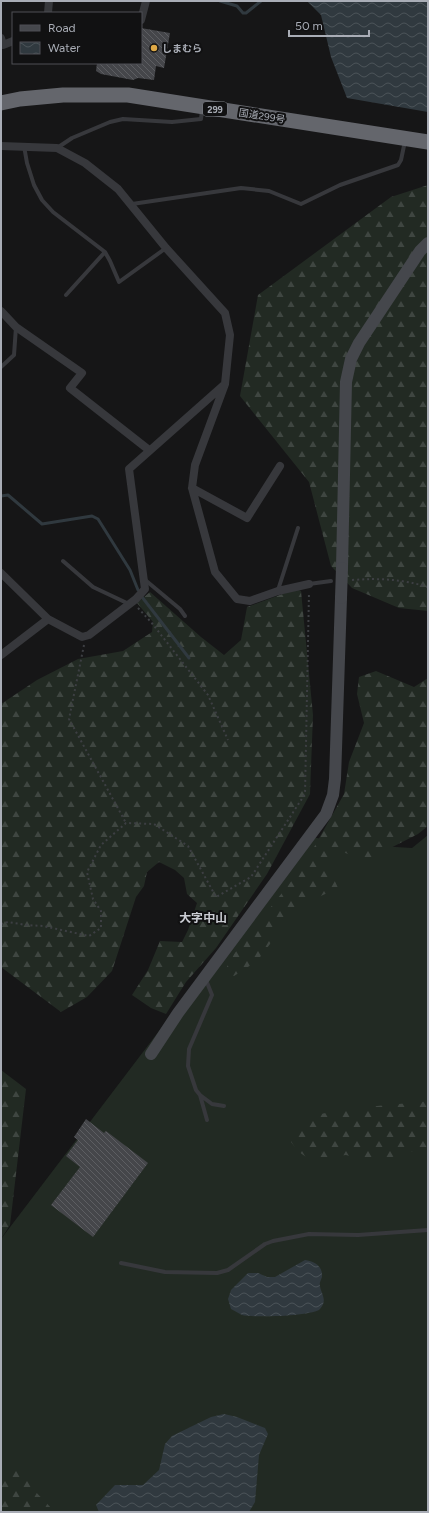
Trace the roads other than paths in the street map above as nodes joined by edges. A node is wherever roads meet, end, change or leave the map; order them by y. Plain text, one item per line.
1 (49, 1) edge
2 (146, 1) edge
3 (48, 12) edge
4 (142, 16) edge
5 (1, 38) edge
6 (12, 41) edge
7 (1, 103) edge
8 (203, 107) junction
9 (405, 139) junction
10 (428, 142) edge
11 (1, 146) edge
12 (24, 146) junction
13 (57, 148) junction
14 (132, 204) junction
15 (428, 243) edge
16 (166, 248) junction
17 (105, 252) junction
18 (66, 295) dead end
19 (1, 312) edge
20 (16, 327) junction
21 (1, 367) edge
22 (226, 384) junction
23 (149, 450) junction
24 (280, 466) dead end
25 (192, 488) junction
26 (298, 528) dead end
27 (62, 562) dead end
28 (1, 573) edge
29 (142, 578) junction
30 (332, 581) road end
31 (309, 584) joint
32 (278, 591) junction
33 (130, 603) junction
34 (185, 616) dead end
35 (48, 619) junction
36 (1, 655) edge
37 (204, 977) junction
38 (152, 1054) dead end
39 (200, 1095) junction
40 (224, 1106) dead end
41 (207, 1120) dead end
42 (428, 1230) edge
43 (121, 1263) dead end

1 - 3 street
2 - 4 street
5 - 6 street
7 - 8 highway, 国道299号 / 299
8 - 9 highway, 国道299号 / 299
8 - 13 lane
9 - 10 highway, 国道299号 / 299
9 - 14 lane
11 - 12 street
12 - 13 street
12 - 17 lane
13 - 14 street
14 - 16 street
15 - 37 street, bridge
16 - 17 lane
16 - 22 street
17 - 18 lane
19 - 20 street
20 - 21 lane
20 - 23 street
22 - 23 street
22 - 25 street
23 - 29 street
24 - 25 street
25 - 32 street
26 - 32 lane
27 - 33 lane
28 - 35 street
29 - 33 street
29 - 34 lane
30 - 31 lane
31 - 32 street
33 - 35 street
35 - 36 street
37 - 38 street
37 - 39 lane
39 - 40 lane
39 - 41 lane
42 - 43 lane

